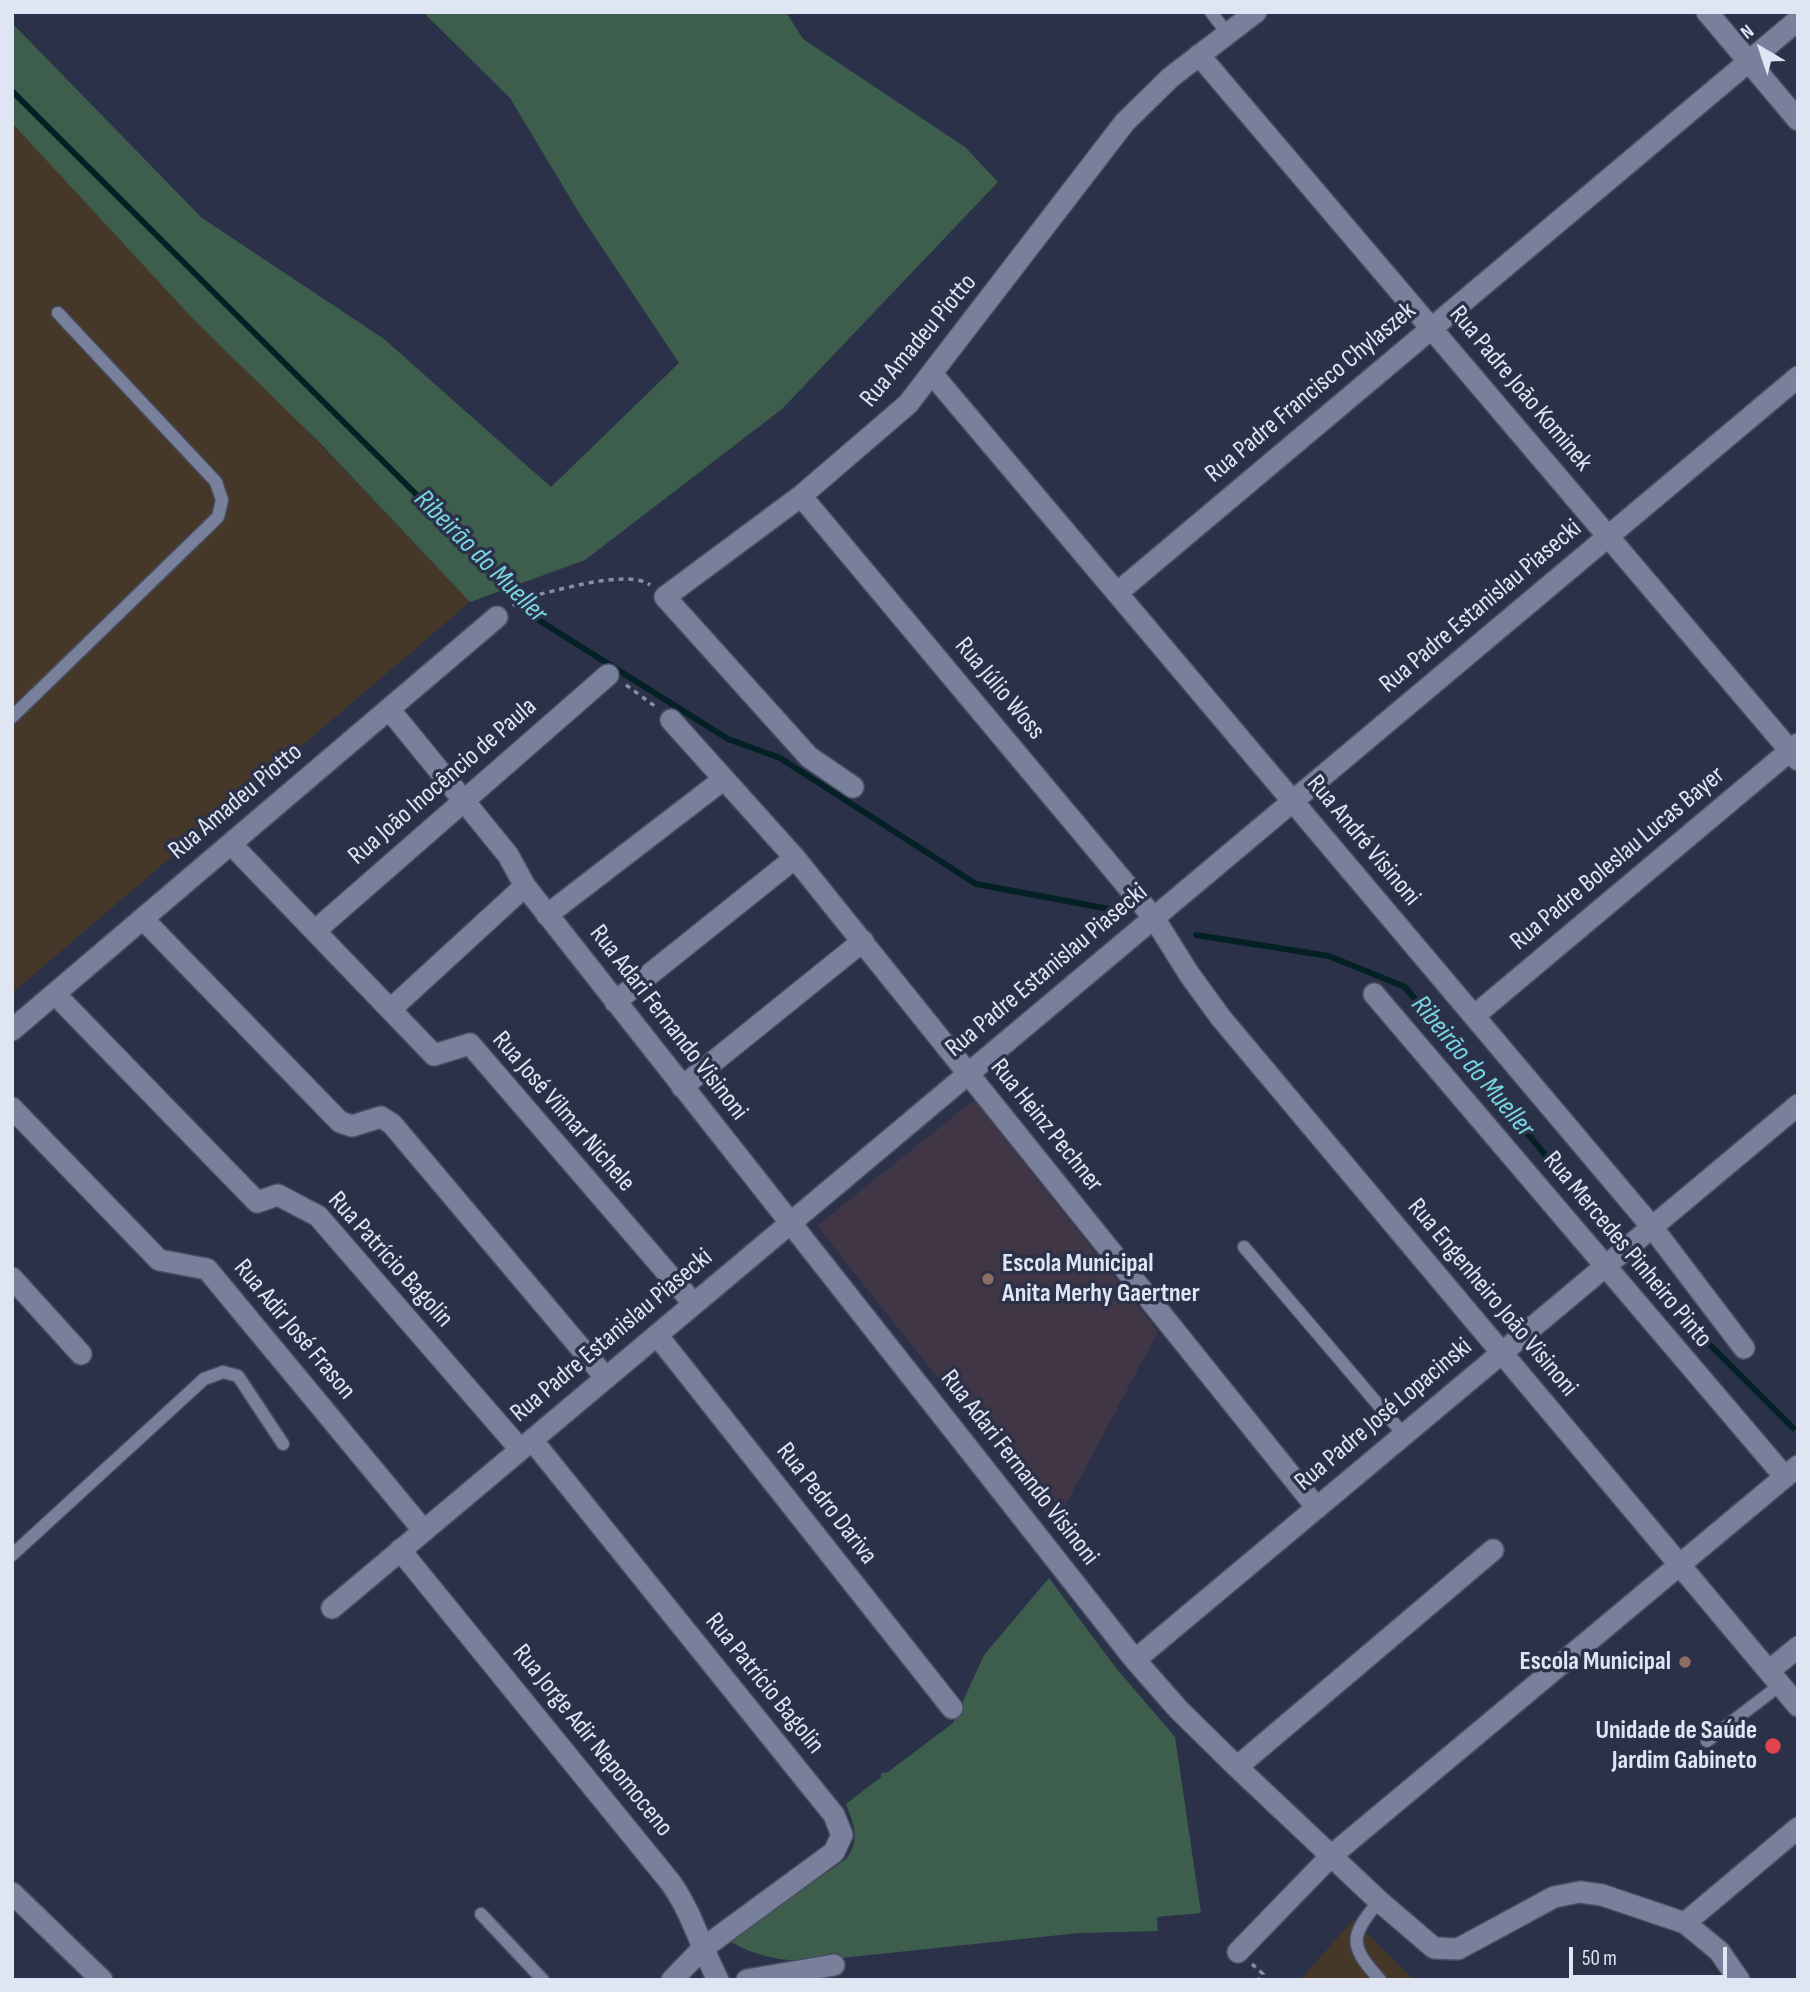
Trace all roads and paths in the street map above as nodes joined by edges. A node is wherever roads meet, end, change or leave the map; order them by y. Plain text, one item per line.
1 (1211, 12) edge
2 (1256, 12) edge
3 (1707, 12) edge
4 (1798, 20) edge
5 (1227, 33) junction
6 (1199, 55) junction
7 (1749, 62) junction
8 (1798, 121) edge
9 (58, 313) dead end
10 (1431, 328) junction
11 (933, 375) junction
12 (1798, 377) edge
13 (801, 496) junction
14 (1608, 537) junction
15 (1117, 593) junction
16 (666, 597) junction
17 (524, 598) dead end
18 (497, 617) dead end
19 (608, 675) joint
20 (389, 709) junction
21 (12, 717) edge
22 (671, 720) joint
23 (1795, 752) edge
24 (724, 779) junction
25 (853, 787) dead end
26 (1293, 801) junction
27 (465, 802) junction
28 (231, 844) junction
29 (795, 858) junction
30 (525, 886) junction
31 (547, 915) junction
32 (1154, 918) junction
33 (143, 919) junction
34 (314, 930) junction
35 (863, 941) junction
36 (55, 994) junction
37 (1374, 994) dead end
38 (615, 1002) junction
39 (391, 1009) junction
40 (1474, 1016) junction
41 (12, 1030) edge
42 (968, 1073) junction
43 (682, 1087) junction
44 (1798, 1105) edge
45 (12, 1108) edge
46 (789, 1224) junction
47 (1652, 1227) junction
48 (1244, 1247) dead end
49 (1604, 1267) junction
50 (12, 1278) edge
51 (694, 1304) junction
52 (657, 1335) junction
53 (1744, 1348) dead end
54 (1502, 1353) junction
55 (81, 1354) dead end
56 (606, 1378) junction
57 (1404, 1434) junction
58 (283, 1444) dead end
59 (526, 1444) junction
60 (1791, 1471) edge
61 (1317, 1508) junction
62 (424, 1531) junction
63 (400, 1550) junction
64 (1493, 1550) dead end
65 (12, 1555) edge
66 (1680, 1565) junction
67 (332, 1608) dead end
68 (1798, 1647) edge
69 (1135, 1660) junction
70 (1775, 1678) junction
71 (1798, 1706) edge
72 (952, 1708) dead end
73 (1707, 1741) dead end
74 (1237, 1767) junction
75 (1798, 1828) edge
76 (1331, 1856) junction
77 (12, 1893) edge
78 (1379, 1901) junction
79 (481, 1914) dead end
80 (1685, 1923) junction
81 (702, 1949) junction
82 (1238, 1951) dead end
83 (834, 1965) dead end
84 (1263, 1974) dead end
85 (102, 1980) edge
86 (542, 1980) edge
87 (672, 1980) edge
88 (718, 1980) edge
89 (747, 1980) edge
90 (1258, 1980) edge
91 (1380, 1980) edge
92 (1739, 1980) edge

1 - 5 lane
2 - 5 street, Rua Amadeu Piotto
3 - 7 street
4 - 7 street, Rua Padre Francisco Chylaszek
5 - 6 street, Rua Amadeu Piotto
6 - 10 street, Rua Padre João Kominek
6 - 11 street, Rua Amadeu Piotto
7 - 8 street
7 - 10 street, Rua Padre Francisco Chylaszek
9 - 21 lane
10 - 14 street, Rua Padre João Kominek
10 - 15 street, Rua Padre Francisco Chylaszek
11 - 13 street, Rua Amadeu Piotto
11 - 15 street, Rua André Visinoni
12 - 14 street, Rua Padre Estanislau Piasecki
13 - 16 street, Rua Amadeu Piotto
13 - 32 street, Rua Júlio Woss
14 - 23 street, Rua Padre João Kominek
14 - 26 street, Rua Padre Estanislau Piasecki
15 - 26 street, Rua André Visinoni
16 - 17 path
16 - 25 street
18 - 20 street, Rua Amadeu Piotto
19 - 22 path
19 - 27 street, Rua João Inocêncio de Paula
20 - 27 street, Rua Adari Fernando Visinoni
20 - 28 street, Rua Amadeu Piotto
22 - 24 street, Rua Heinz Pechner
23 - 40 street, Rua Padre Boleslau Lucas Bayer
24 - 29 street, Rua Heinz Pechner
24 - 31 street
26 - 32 street, Rua Padre Estanislau Piasecki
26 - 40 street, Rua André Visinoni
27 - 30 street, Rua Adari Fernando Visinoni
27 - 34 street, Rua João Inocêncio de Paula
28 - 33 street, Rua Amadeu Piotto
28 - 34 street, Rua José Vilmar Nichele
29 - 35 street, Rua Heinz Pechner
29 - 38 street
30 - 31 street, Rua Adari Fernando Visinoni
30 - 39 street
31 - 38 street, Rua Adari Fernando Visinoni
32 - 42 street, Rua Padre Estanislau Piasecki
32 - 54 street, Rua Engenheiro João Visinoni
33 - 36 street, Rua Amadeu Piotto
33 - 56 street
34 - 39 street, Rua José Vilmar Nichele
35 - 42 street, Rua Heinz Pechner
35 - 43 street
36 - 41 street, Rua Amadeu Piotto
36 - 59 street, Rua Patrício Bagolin
37 - 49 street, Rua Mercedes Pinheiro Pinto
38 - 43 street, Rua Adari Fernando Visinoni
39 - 51 street, Rua José Vilmar Nichele
40 - 47 street, Rua André Visinoni
42 - 46 street, Rua Padre Estanislau Piasecki
42 - 61 street, Rua Heinz Pechner
43 - 46 street, Rua Adari Fernando Visinoni
44 - 47 street, Rua Padre José Lopacinski
45 - 62 street, Rua Adir José Frason
46 - 51 street, Rua Padre Estanislau Piasecki
46 - 69 street, Rua Adari Fernando Visinoni
47 - 49 street, Rua Padre José Lopacinski
47 - 53 street, Rua André Visinoni
48 - 57 lane
49 - 54 street, Rua Padre José Lopacinski
49 - 60 street, Rua Mercedes Pinheiro Pinto
50 - 55 street
51 - 52 street, Rua Padre Estanislau Piasecki
52 - 56 street, Rua Padre Estanislau Piasecki
52 - 72 street, Rua Pedro Dariva
54 - 57 street, Rua Padre José Lopacinski
54 - 66 street, Rua Engenheiro João Visinoni
56 - 59 street, Rua Padre Estanislau Piasecki
57 - 61 street, Rua Padre José Lopacinski
58 - 65 lane
59 - 62 street, Rua Padre Estanislau Piasecki
59 - 81 street, Rua Patrício Bagolin
60 - 66 street
61 - 69 street, Rua Padre José Lopacinski
62 - 63 street, Rua Padre Estanislau Piasecki
63 - 67 street, Rua Padre Estanislau Piasecki
63 - 81 street, Rua Jorge Adir Nepomoceno
64 - 74 street
66 - 70 street, Rua Engenheiro João Visinoni
66 - 76 street
68 - 70 street
69 - 74 street, Rua Adari Fernando Visinoni
70 - 71 street, Rua Engenheiro João Visinoni
70 - 73 lane
74 - 76 street, Rua Adari Fernando Visinoni
75 - 80 street
76 - 78 street, Rua Adari Fernando Visinoni
76 - 82 street
77 - 85 street
78 - 80 street, Rua Adari Fernando Visinoni
78 - 91 lane
79 - 86 lane
80 - 92 street, Rua Adari Fernando Visinoni
81 - 87 street
81 - 88 street, Rua Jorge Adir Nepomoceno
83 - 89 street
84 - 90 path

